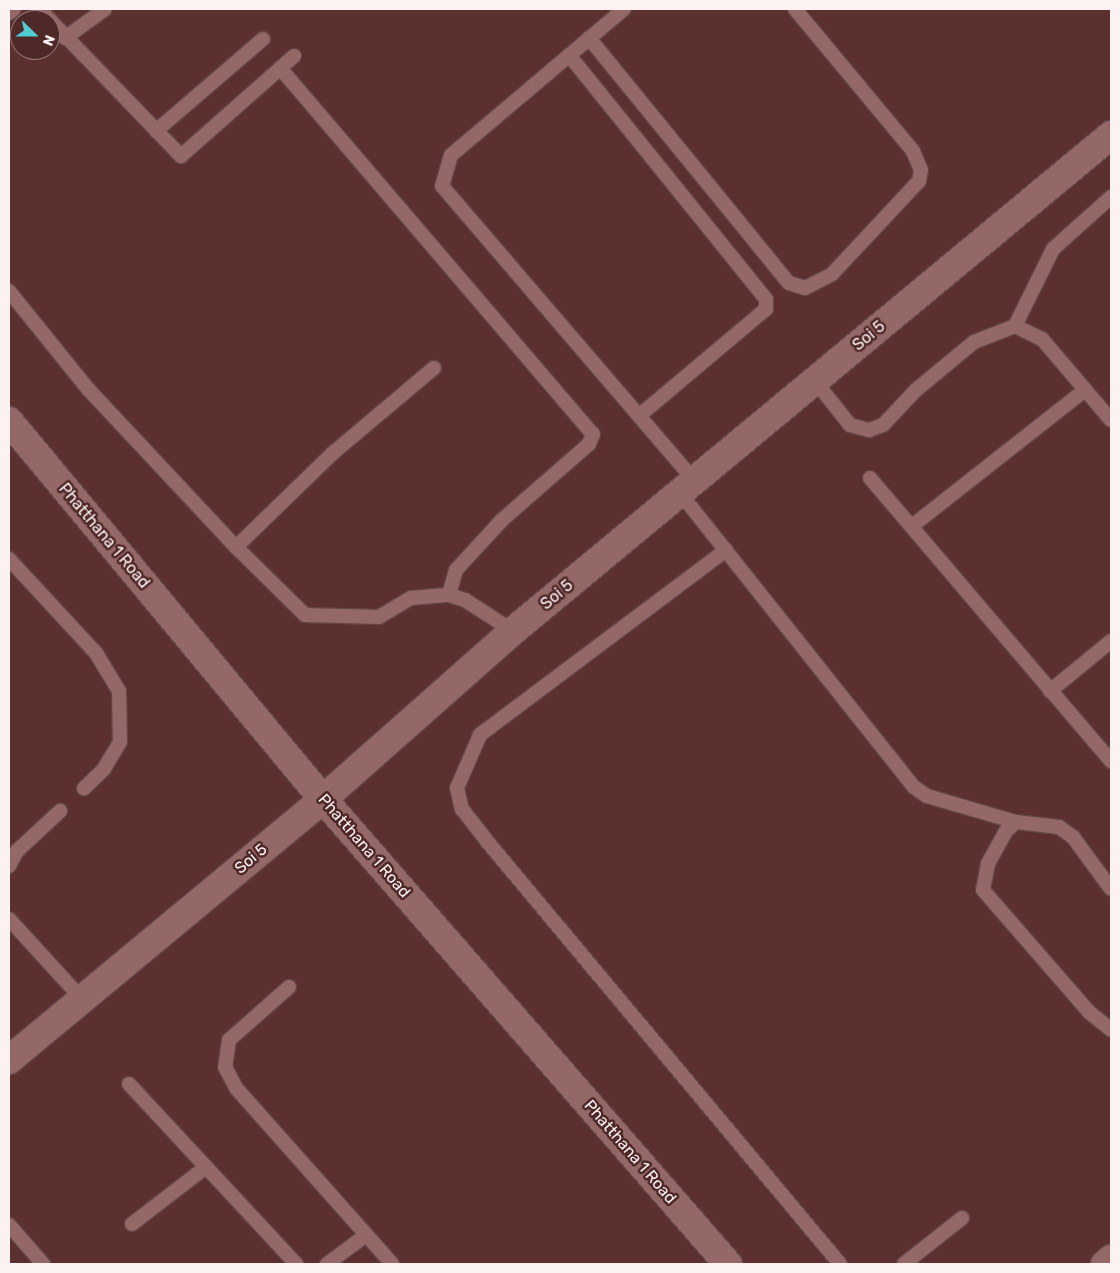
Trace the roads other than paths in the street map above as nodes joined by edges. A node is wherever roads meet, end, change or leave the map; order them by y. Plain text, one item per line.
1 (14, 9) edge
2 (105, 9) edge
3 (624, 9) edge
4 (795, 9) edge
5 (9, 13) edge
6 (60, 32) edge
7 (65, 38) junction
8 (589, 38) junction
9 (263, 39) dead end
10 (569, 55) junction
11 (294, 56) dead end
12 (280, 68) junction
13 (156, 132) junction
14 (1111, 135) edge
15 (1111, 197) edge
16 (9, 291) edge
17 (1015, 326) junction
18 (434, 368) dead end
19 (815, 381) junction
20 (1085, 390) junction
21 (640, 416) junction
22 (1111, 420) edge
23 (9, 421) edge
24 (870, 478) dead end
25 (688, 487) junction
26 (912, 526) junction
27 (236, 547) junction
28 (726, 550) junction
29 (9, 559) edge
30 (450, 595) junction
31 (508, 628) junction
32 (1111, 640) edge
33 (1050, 691) junction
34 (1111, 761) edge
35 (84, 788) dead end
36 (323, 799) junction
37 (60, 811) dead end
38 (1016, 822) junction
39 (9, 866) edge
40 (1111, 889) edge
41 (9, 916) edge
42 (289, 986) dead end
43 (73, 990) junction
44 (1111, 1030) edge
45 (9, 1060) edge
46 (129, 1084) dead end
47 (206, 1168) junction
48 (962, 1218) dead end
49 (132, 1224) dead end
50 (9, 1226) edge
51 (366, 1235) junction
52 (1111, 1259) edge
53 (43, 1264) edge
54 (296, 1264) edge
55 (327, 1264) edge
56 (392, 1264) edge
57 (728, 1264) edge
58 (840, 1264) edge
59 (904, 1264) edge
60 (1104, 1264) edge

1 - 5 lane
2 - 7 lane
3 - 8 lane
4 - 8 lane
6 - 7 lane
7 - 13 lane
8 - 10 lane
9 - 13 lane
10 - 21 lane
10 - 21 lane
11 - 12 lane
12 - 13 lane
12 - 30 lane
14 - 19 street, Soi 5
15 - 17 lane
16 - 27 lane
17 - 19 lane
17 - 20 lane
18 - 27 lane
19 - 25 street, Soi 5
20 - 22 lane
20 - 26 lane
21 - 25 lane
23 - 36 street, Phatthana 1 Road
24 - 26 lane
25 - 28 lane
25 - 31 street, Soi 5
26 - 33 lane
27 - 30 lane
28 - 38 lane
28 - 58 lane
29 - 35 lane
30 - 31 lane
31 - 36 street, Soi 5
32 - 33 lane
33 - 34 lane
36 - 43 street, Soi 5
36 - 57 street, Phatthana 1 Road
37 - 39 lane
38 - 40 lane
38 - 44 lane
41 - 43 lane
42 - 51 lane
43 - 45 street, Soi 5
46 - 47 lane
47 - 49 lane
47 - 54 lane
48 - 59 lane
50 - 53 lane
51 - 55 lane
51 - 56 lane
52 - 60 street

